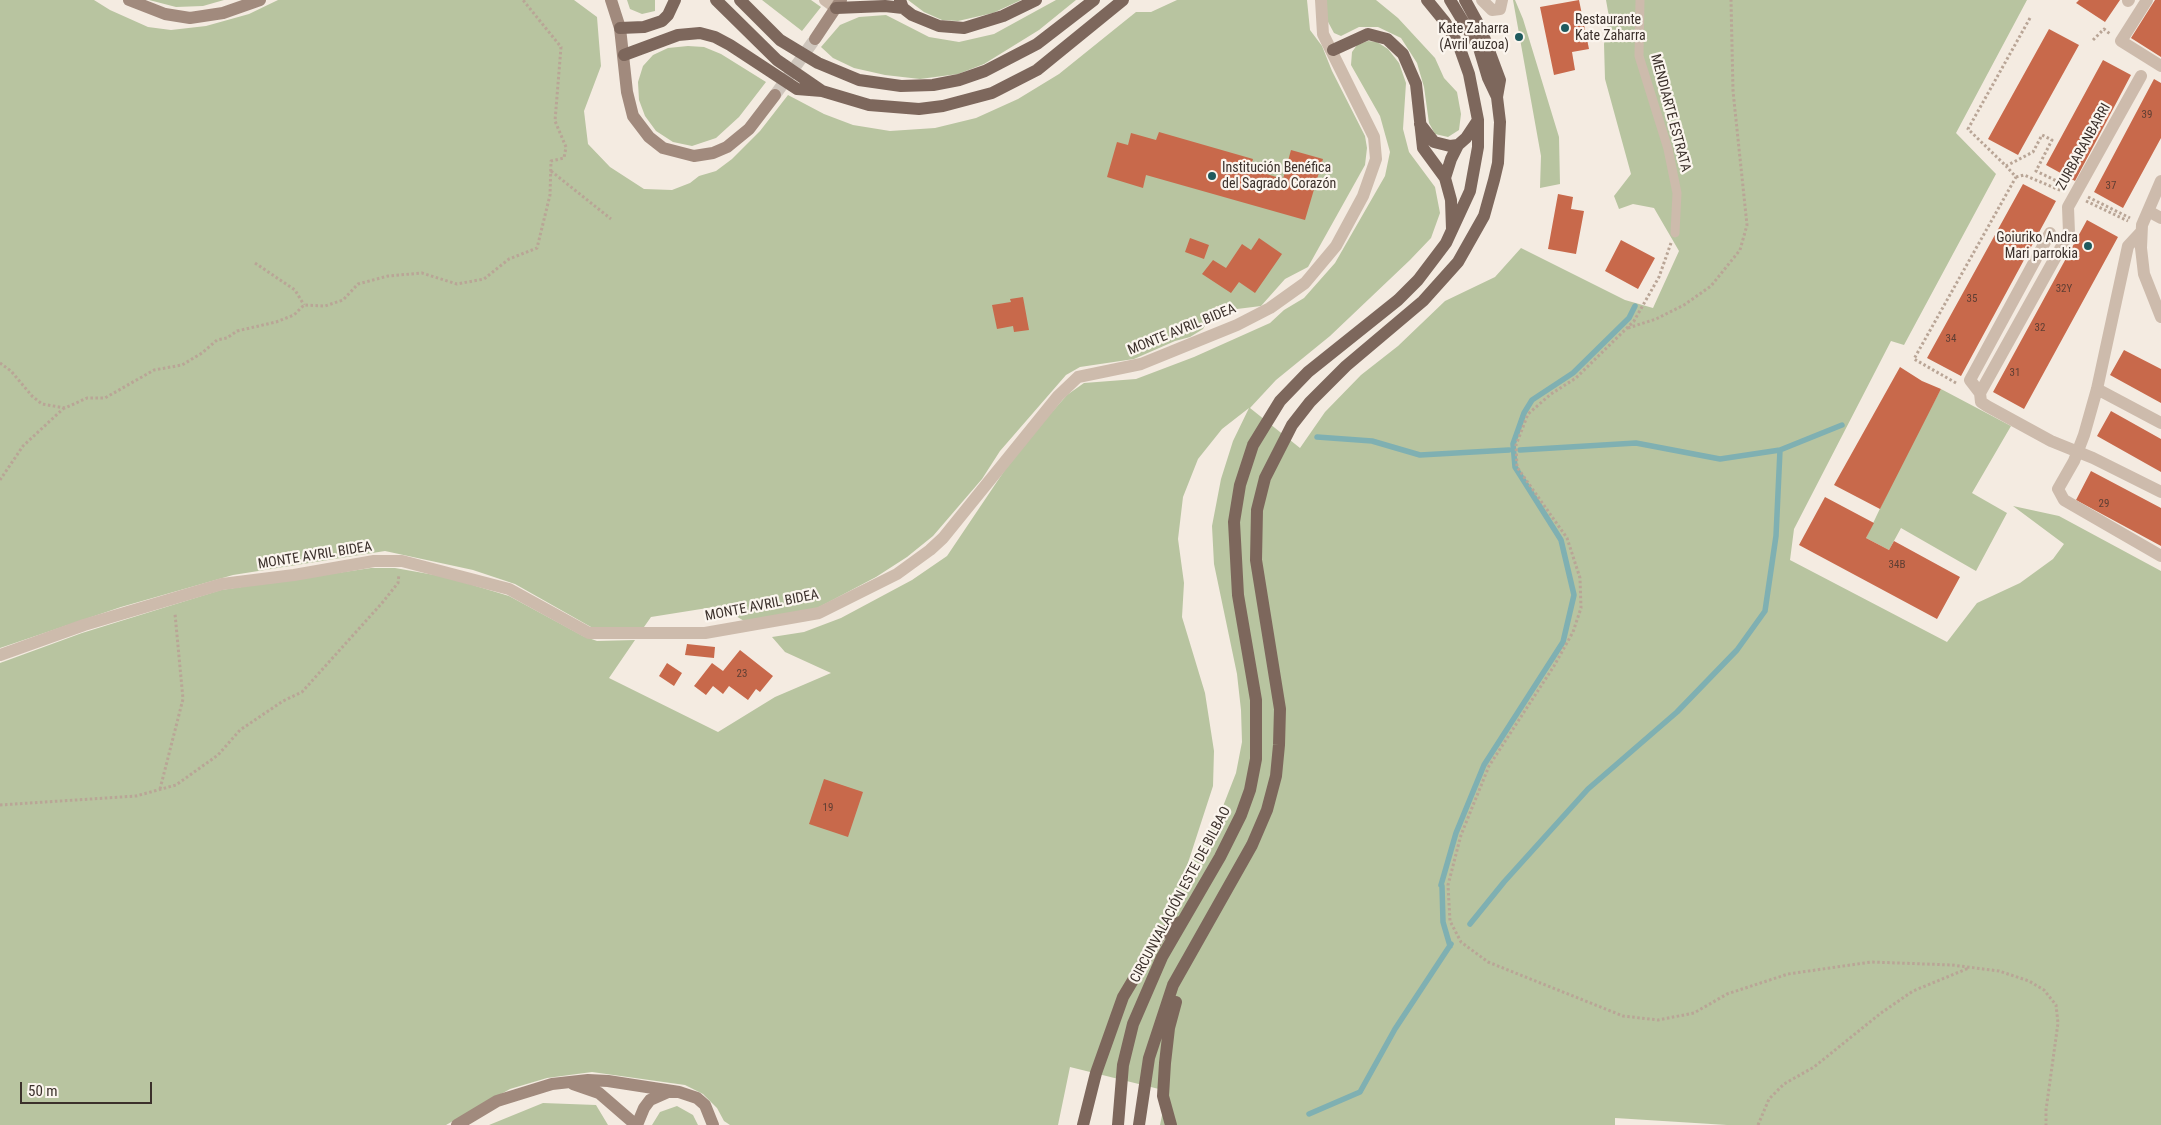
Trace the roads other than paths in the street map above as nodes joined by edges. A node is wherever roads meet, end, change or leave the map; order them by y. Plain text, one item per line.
1 (129, 0) edge
2 (260, 0) edge
3 (611, 0) edge
4 (675, 0) edge
5 (716, 0) edge
6 (740, 0) edge
7 (825, 0) edge
8 (1036, 0) edge
9 (1094, 0) edge
10 (1123, 0) edge
11 (1427, 0) edge
12 (1450, 0) edge
13 (1465, 0) edge
14 (1482, 0) edge
15 (1502, 0) edge
16 (1640, 0) edge
17 (2147, 0) edge
18 (1321, 3) edge
19 (838, 4) edge
20 (901, 4) edge
21 (620, 28) junction
22 (815, 40) tunnel mouth
23 (639, 50) junction
24 (1333, 50) junction
25 (624, 55) junction
26 (2161, 66) edge
27 (2141, 76) dead end
28 (822, 91) junction
29 (775, 95) tunnel mouth
30 (1497, 97) junction
31 (1478, 120) junction
32 (1420, 124) junction
33 (1458, 145) junction
34 (1445, 178) junction
35 (2161, 181) edge
36 (2148, 211) junction
37 (2161, 218) edge
38 (2142, 228) junction
39 (1452, 231) junction
40 (2050, 232) dead end
41 (1675, 233) road end
42 (2161, 317) edge
43 (2097, 389) junction
44 (1980, 395) junction
45 (2161, 423) edge
46 (2078, 451) junction
47 (2161, 492) edge
48 (2161, 556) edge
49 (0, 655) edge
50 (1182, 921) junction
51 (1192, 950) junction
52 (566, 1082) junction
53 (678, 1092) junction
54 (714, 1124) edge
55 (458, 1125) edge
56 (636, 1125) edge
57 (1083, 1125) edge
58 (1118, 1125) edge
59 (1138, 1125) edge
60 (1171, 1125) edge

1 - 2 street
3 - 21 street
4 - 21 main road
5 - 28 main road
6 - 9 main road
7 - 19 street
8 - 20 main road
10 - 28 main road
11 - 31 main road, CIRCUNVALACIÓN ESTE DE BILBAO
12 - 30 main road
13 - 30 main road
14 - 15 street
16 - 41 lane, MENDIARTE ESTRATA
17 - 26 street
18 - 24 street, MONTE AVRIL BIDEA
19 - 20 main road
19 - 22 street
21 - 23 street
21 - 25 street
23 - 25 main road
23 - 28 main road
24 - 32 main road
24 - 49 street, MONTE AVRIL BIDEA
25 - 29 street
27 - 44 street, ZURBARANBARRI
30 - 51 main road
31 - 33 main road
31 - 39 main road, CIRCUNVALACIÓN ESTE DE BILBAO
32 - 33 main road
32 - 34 main road
33 - 34 main road
34 - 39 main road
35 - 36 street
36 - 37 street
36 - 38 street
38 - 42 street
38 - 43 street
39 - 50 main road, CIRCUNVALACIÓN ESTE DE BILBAO
40 - 44 street
43 - 45 street
43 - 46 street
44 - 46 street
46 - 47 street
46 - 48 street
50 - 57 main road
50 - 58 main road, CIRCUNVALACIÓN ESTE DE BILBAO
51 - 59 main road
51 - 60 main road
52 - 53 street
52 - 55 street
52 - 56 street
53 - 54 street
53 - 56 street

